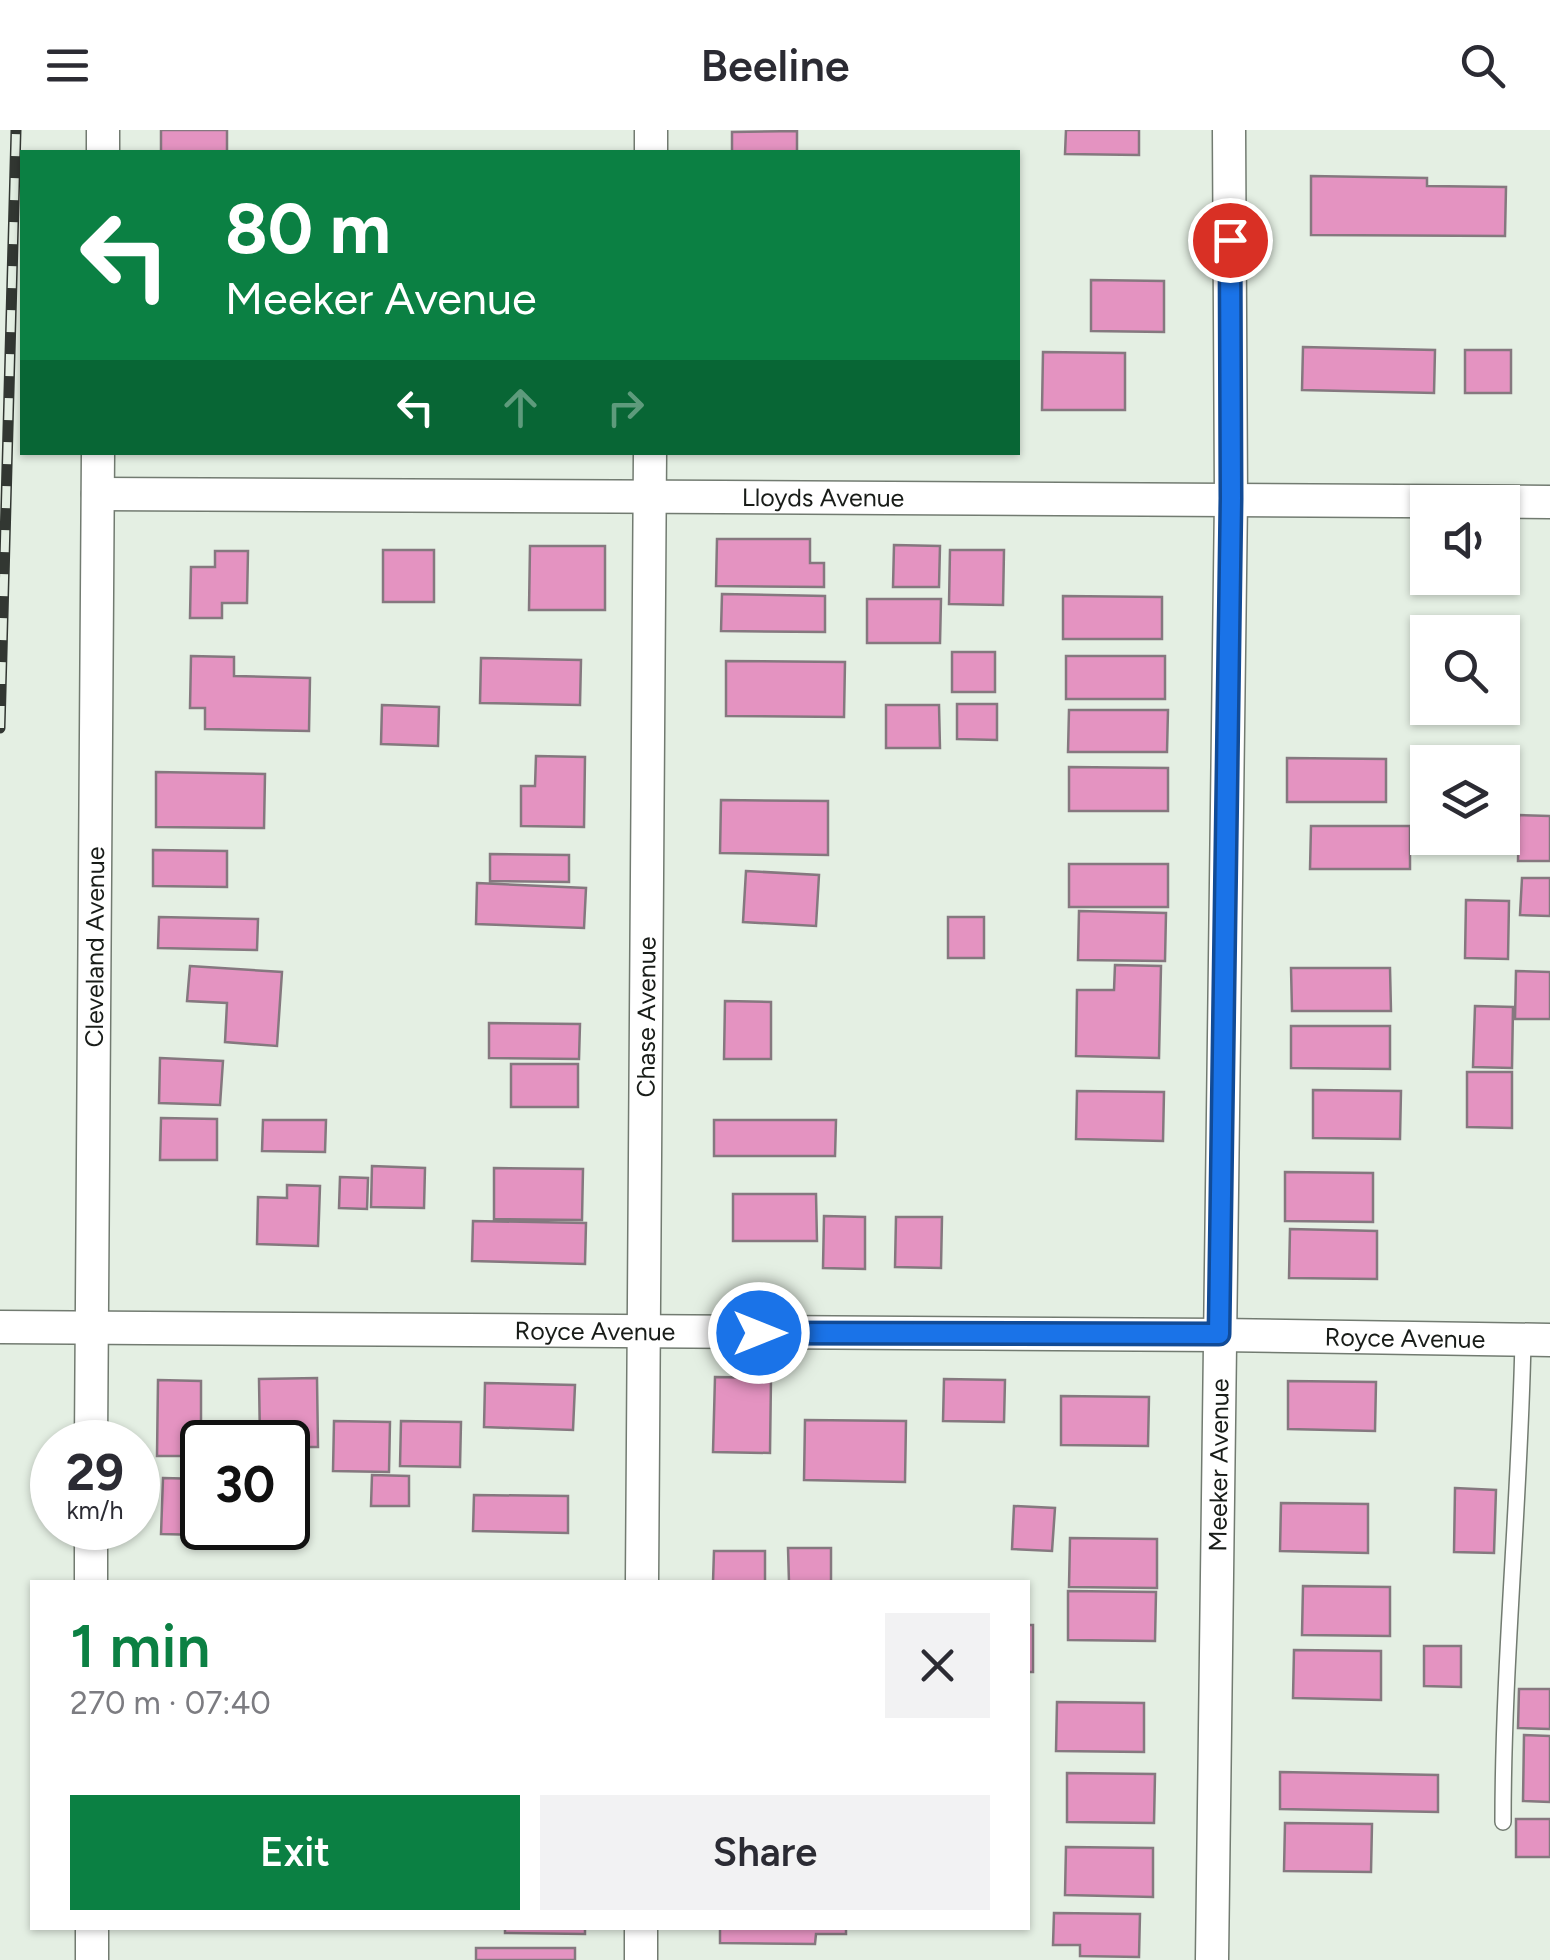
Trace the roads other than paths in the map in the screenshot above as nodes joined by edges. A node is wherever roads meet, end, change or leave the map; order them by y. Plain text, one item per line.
1 (1229, 130) edge
2 (98, 455) edge
3 (650, 455) edge
4 (98, 494) junction
5 (650, 498) junction
6 (1231, 498) junction
7 (1550, 502) edge
8 (92, 1326) junction
9 (0, 1327) edge
10 (644, 1332) junction
11 (1219, 1334) junction
12 (1536, 1339) edge
13 (91, 1420) edge
14 (91, 1550) edge
15 (92, 1580) edge
16 (642, 1580) edge
17 (1503, 1822) dead end
18 (92, 1930) edge
19 (641, 1930) edge
20 (92, 1960) edge
21 (641, 1960) edge
22 (1212, 1960) edge

1 - 6 street, Meeker Avenue
2 - 4 street, Cleveland Avenue
3 - 5 street, Chase Avenue
4 - 5 street, Lloyds Avenue
4 - 8 street, Cleveland Avenue
5 - 6 street, Lloyds Avenue
5 - 10 street, Chase Avenue
6 - 7 street, Lloyds Avenue
6 - 11 street, Meeker Avenue
8 - 9 street, Royce Avenue
8 - 10 street, Royce Avenue
8 - 13 street, Cleveland Avenue
10 - 11 street, Royce Avenue
10 - 16 street, Chase Avenue
11 - 12 street, Royce Avenue
11 - 22 street, Meeker Avenue
12 - 17 lane
14 - 15 street
18 - 20 street
19 - 21 street

